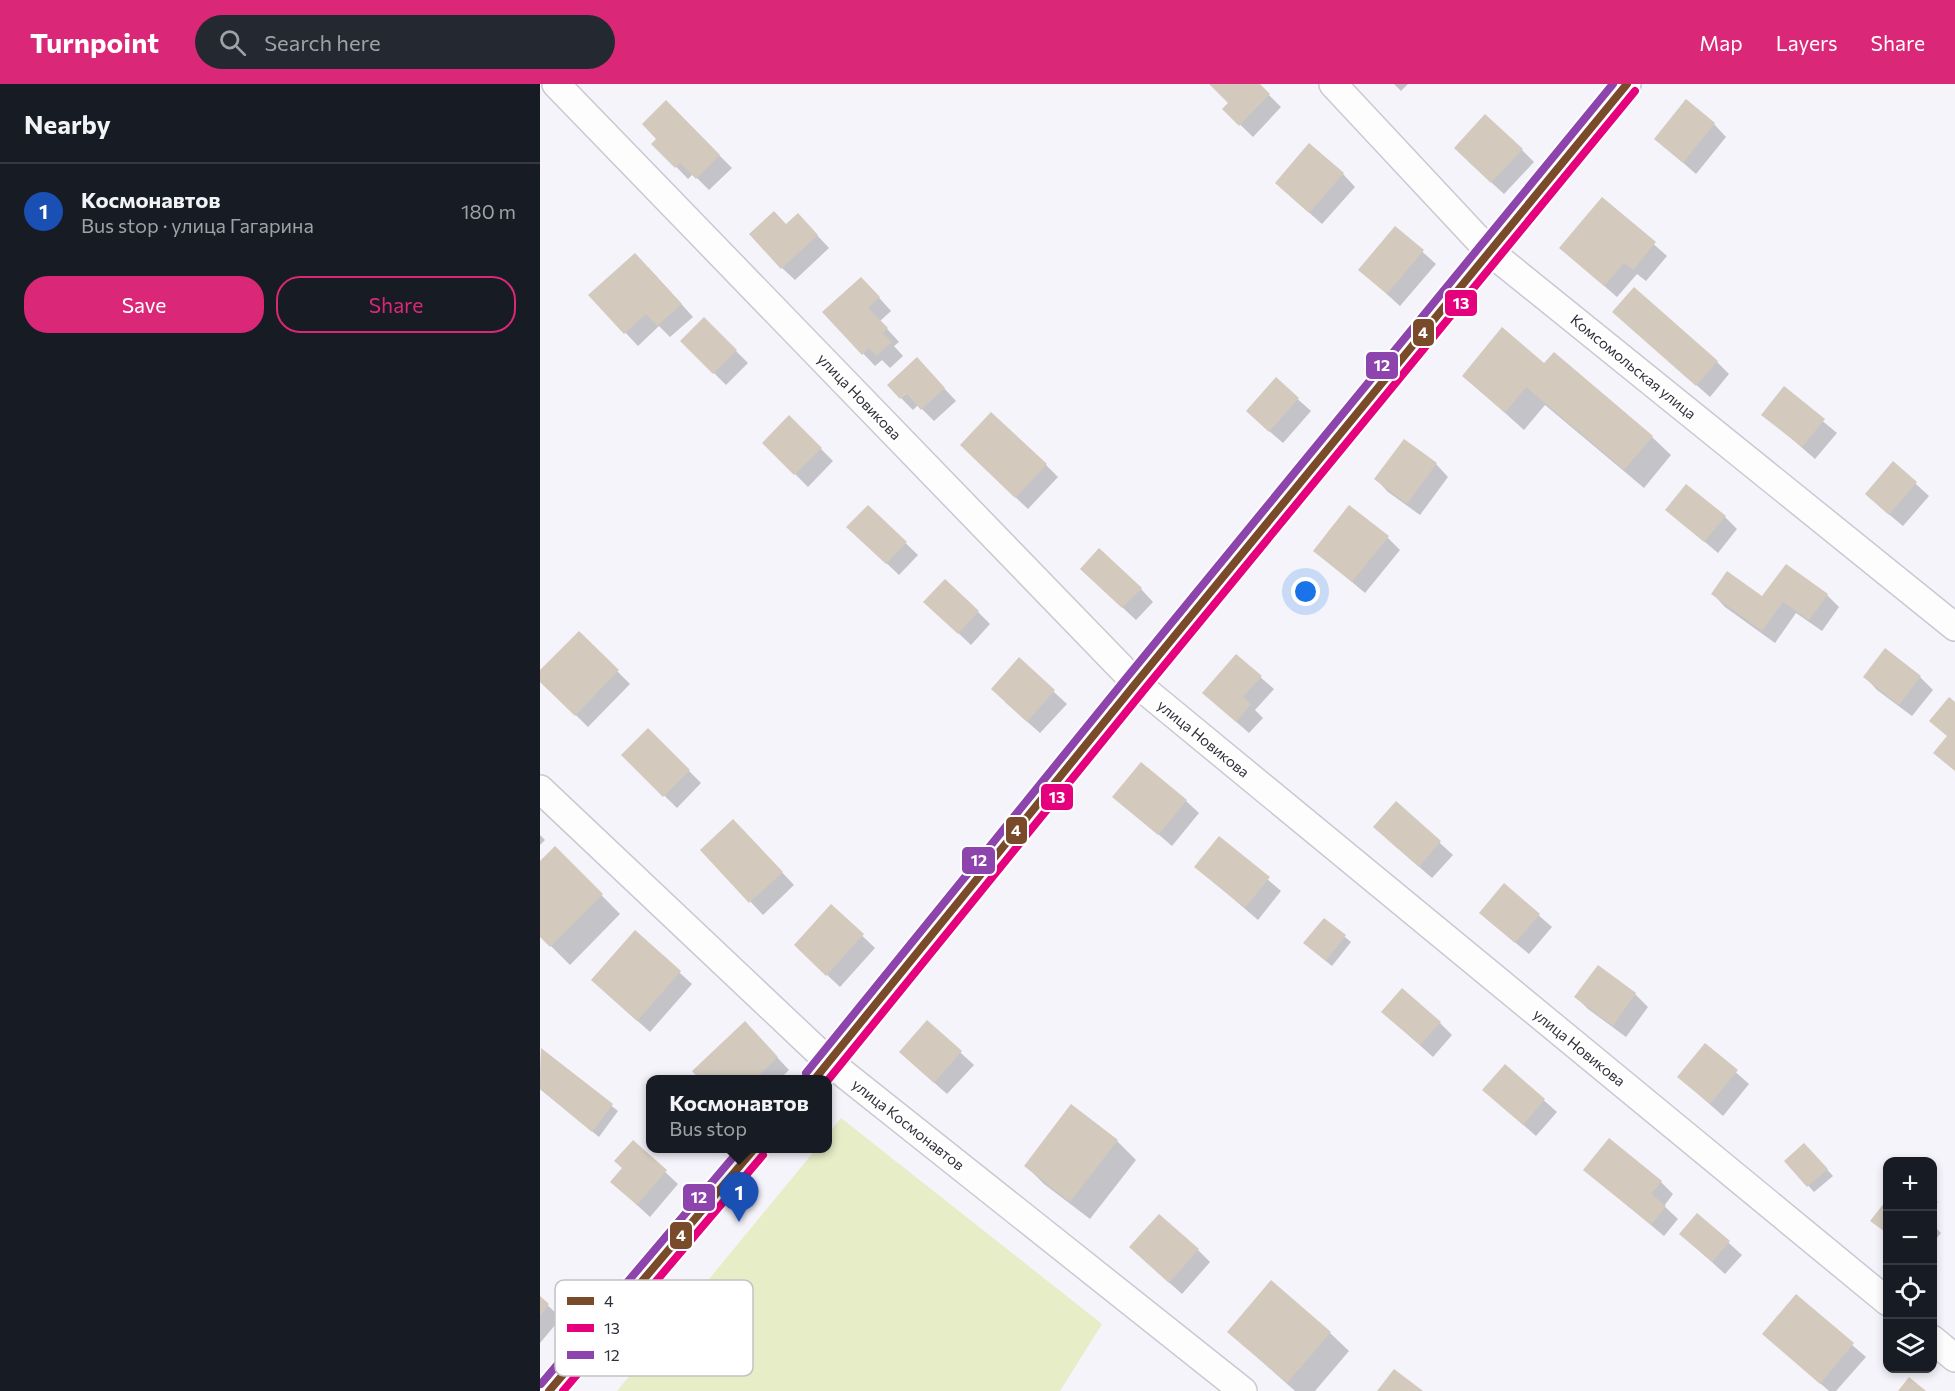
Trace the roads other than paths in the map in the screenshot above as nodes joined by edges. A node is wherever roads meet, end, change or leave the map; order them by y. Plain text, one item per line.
1 (556, 84) edge
2 (1332, 84) edge
3 (1627, 84) edge
4 (1489, 251) junction
5 (1955, 627) edge
6 (1136, 683) junction
7 (540, 789) edge
8 (822, 1071) edge
9 (832, 1079) edge
10 (752, 1153) edge
11 (643, 1280) edge
12 (1883, 1299) edge
13 (1937, 1343) edge
14 (1955, 1358) edge
15 (562, 1376) edge
16 (549, 1391) edge
17 (1243, 1391) edge

1 - 6 street, улица Новикова
2 - 4 street, Комсомольская улица
3 - 4 street
4 - 5 street, Комсомольская улица
4 - 6 street
6 - 8 street
6 - 12 street, улица Новикова
7 - 8 street, улица Космонавтов
9 - 17 street, улица Космонавтов
10 - 11 street
13 - 14 street
15 - 16 street

